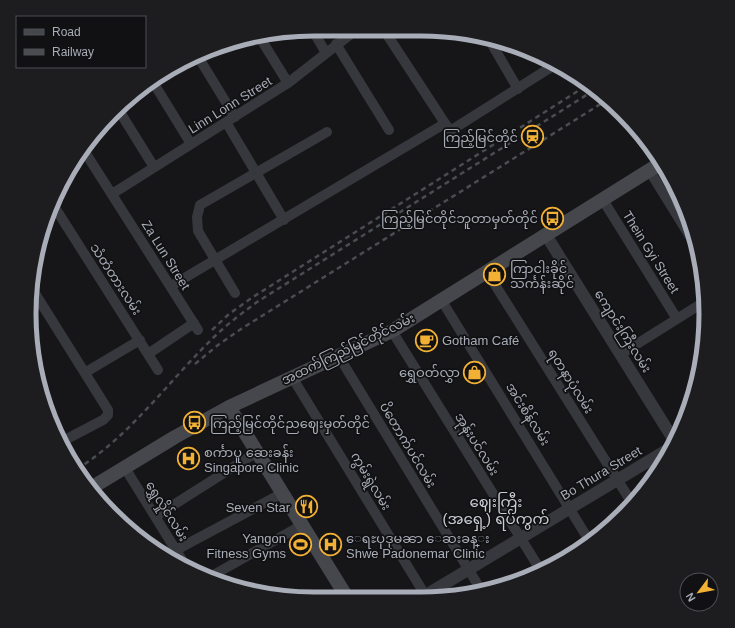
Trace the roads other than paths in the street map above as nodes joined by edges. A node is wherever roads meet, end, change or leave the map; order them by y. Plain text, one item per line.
1 (316, 36) edge
2 (347, 36) edge
3 (388, 36) edge
4 (262, 41) edge
5 (336, 44) junction
6 (492, 45) edge
7 (326, 53) junction
8 (200, 61) edge
9 (550, 68) edge
10 (288, 84) junction
11 (155, 86) edge
12 (518, 89) junction
13 (121, 114) edge
14 (230, 119) junction
15 (447, 128) junction
16 (389, 130) dead end
17 (327, 132) dead end
18 (191, 144) junction
19 (86, 155) edge
20 (656, 166) edge
21 (154, 167) junction
22 (649, 170) junction
23 (256, 173) junction
24 (112, 194) junction
25 (603, 200) junction
26 (56, 210) edge
27 (284, 220) junction
28 (685, 229) edge
29 (546, 235) junction
30 (214, 259) junction
31 (487, 272) junction
32 (171, 286) junction
33 (235, 293) dead end
34 (37, 295) edge
35 (442, 301) junction
36 (699, 305) edge
37 (677, 319) junction
38 (392, 331) junction
39 (140, 340) junction
40 (148, 354) junction
41 (621, 354) junction
42 (338, 355) junction
43 (158, 370) dead end
44 (86, 372) junction
45 (292, 377) junction
46 (229, 407) junction
47 (671, 435) edge
48 (66, 439) edge
49 (257, 452) junction
50 (662, 453) edge
51 (125, 468) junction
52 (618, 480) junction
53 (95, 486) edge
54 (283, 493) junction
55 (629, 498) edge
56 (570, 508) junction
57 (156, 516) junction
58 (302, 525) junction
59 (587, 537) edge
60 (521, 538) junction
61 (176, 550) junction
62 (181, 558) edge
63 (538, 566) edge
64 (469, 570) junction
65 (216, 574) edge
66 (479, 586) edge
67 (436, 591) edge
68 (344, 592) edge
69 (421, 592) edge

1 - 7 street
2 - 5 street, Linn Lonn Street
3 - 15 street
4 - 10 street
5 - 7 street, Linn Lonn Street
5 - 16 street
6 - 12 street
7 - 10 street, Linn Lonn Street
8 - 14 street
9 - 12 street
10 - 14 street, Linn Lonn Street
11 - 18 street
12 - 15 street
13 - 21 street
14 - 18 street, Linn Lonn Street
14 - 23 street
15 - 27 street
17 - 23 street
18 - 21 street, Linn Lonn Street
19 - 24 street, Za Lun Street
20 - 22 main road, အထက်ကြည်မြင်တိုင်လမ်း
21 - 24 street, Linn Lonn Street
22 - 25 main road, အထက်ကြည်မြင်တိုင်လမ်း
22 - 28 street
23 - 27 street
23 - 30 street
24 - 32 street, Za Lun Street
25 - 29 main road, အထက်ကြည်မြင်တိုင်လမ်း
25 - 37 street, Thein Gyi Street
26 - 39 street, သံတံတားလမ်း
27 - 30 street
29 - 31 main road, အထက်ကြည်မြင်တိုင်လမ်း
29 - 41 street, ကျောင်းကြီးလမ်း
30 - 32 street
30 - 33 street
31 - 35 main road, အထက်ကြည်မြင်တိုင်လမ်း
31 - 52 street, ရတနာပုံလမ်း
32 - 40 street, Za Lun Street
34 - 44 street
35 - 38 main road, အထက်ကြည်မြင်တိုင်လမ်း
35 - 56 street, အင်းစိန်လမ်း
36 - 37 street
37 - 41 street
38 - 42 main road, အထက်ကြည်မြင်တိုင်လမ်း
38 - 60 street, အုန်းပင်လမ်း
39 - 40 street, သံတံတားလမ်း
39 - 44 street
40 - 43 street, သံတံတားလမ်း
41 - 47 street, ကျောင်းကြီးလမ်း
42 - 45 main road, အထက်ကြည်မြင်တိုင်လမ်း
42 - 64 street, ပိတောက်ပင်လမ်း
44 - 48 street
45 - 46 main road, အထက်ကြည်မြင်တိုင်လမ်း
45 - 69 street, ကွမ်းရွဲလမ်း
46 - 49 main road
46 - 51 main road, အထက်ကြည်မြင်တိုင်လမ်း
49 - 54 main road
49 - 57 street
50 - 52 street, Bo Thura Street
51 - 53 main road, အထက်ကြည်မြင်တိုင်လမ်း
51 - 57 street, ရွှေလှိုင်လမ်း
52 - 55 street, ရတနာပုံလမ်း
52 - 56 street, Bo Thura Street
54 - 58 main road
54 - 61 street
56 - 59 street, အင်းစိန်လမ်း
56 - 60 street, Bo Thura Street
57 - 61 street, ရွှေလှိုင်လမ်း
58 - 65 street
58 - 68 main road
60 - 63 street, အုန်းပင်လမ်း
60 - 64 street, Bo Thura Street
61 - 62 street, ရွှေလှိုင်လမ်း
64 - 66 street, ပိတောက်ပင်လမ်း
64 - 67 street, Bo Thura Street

